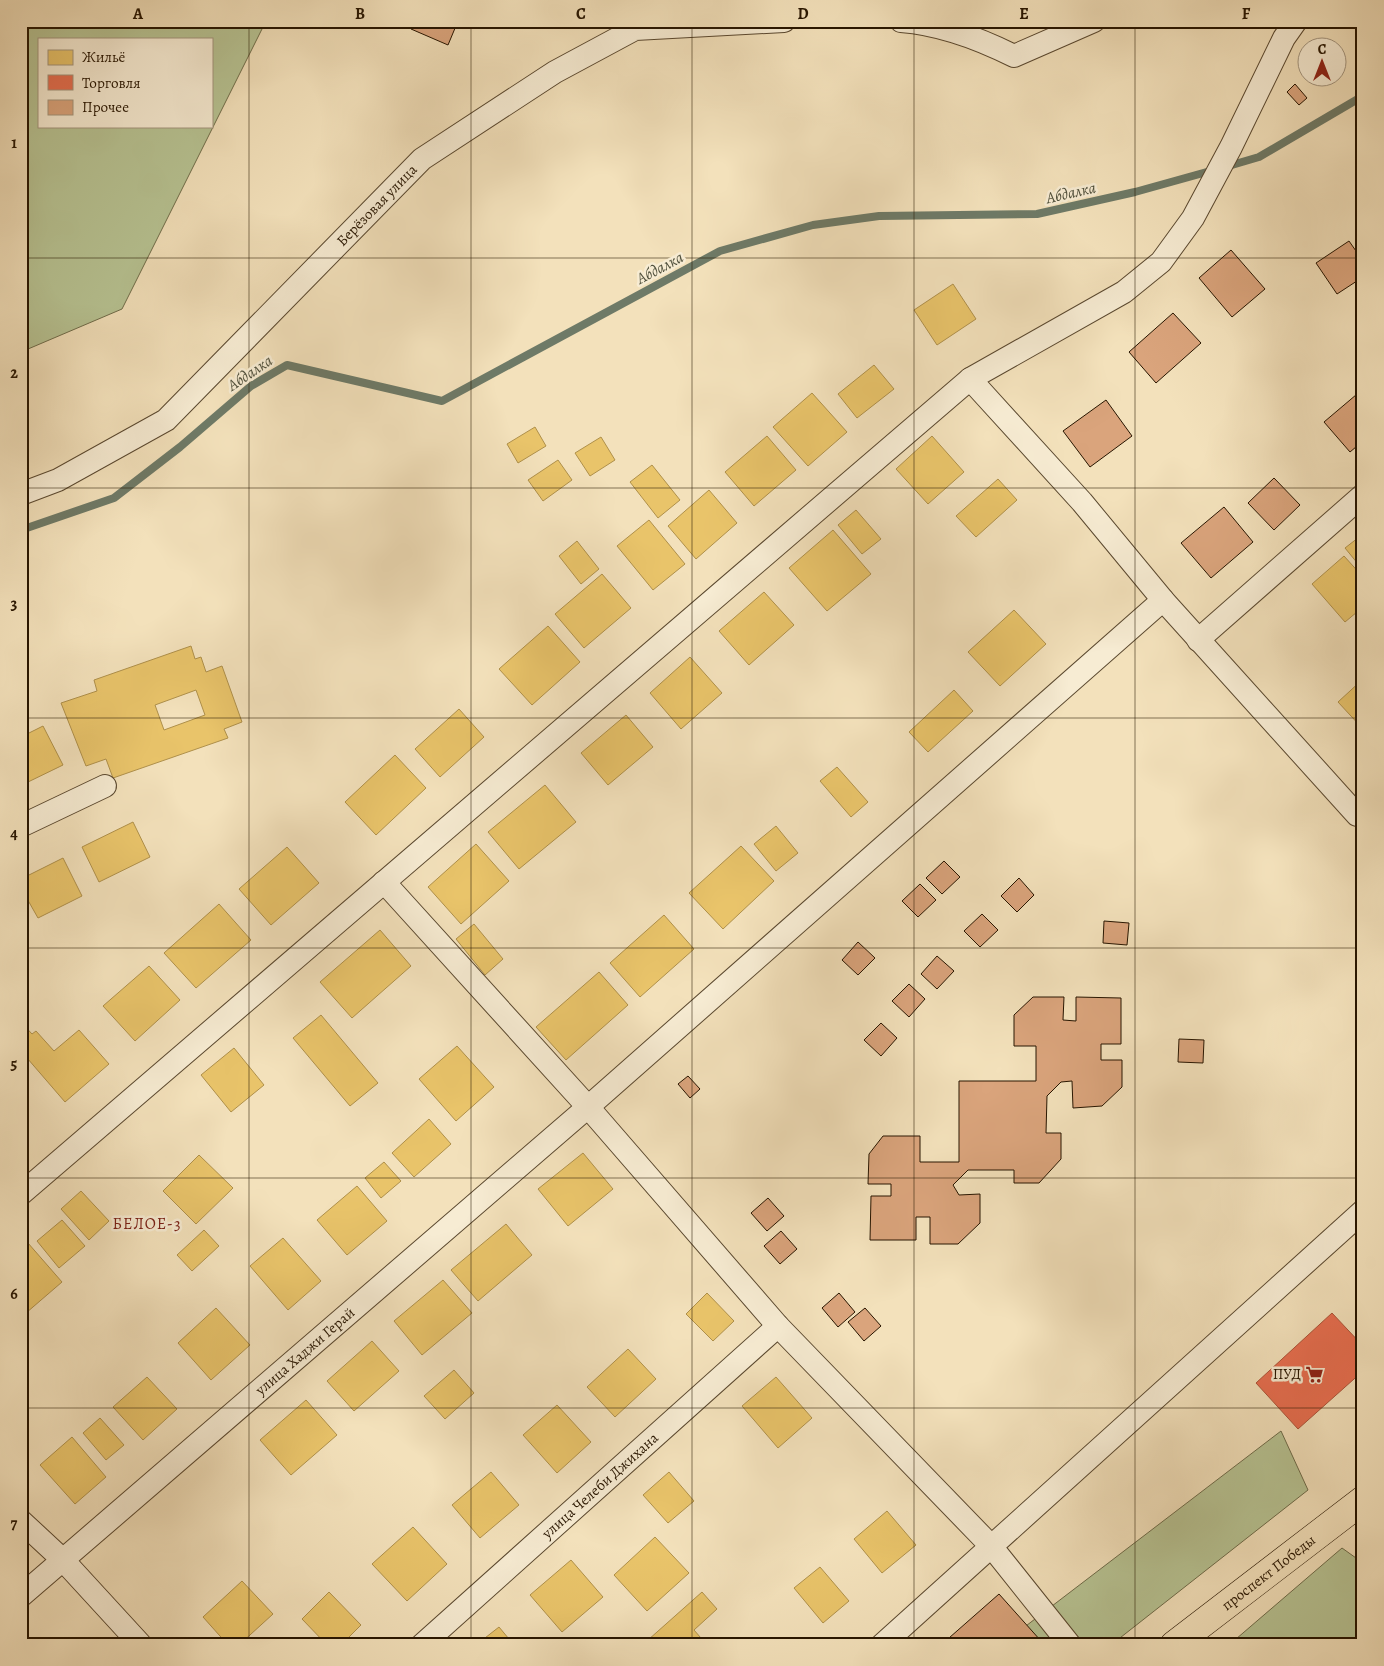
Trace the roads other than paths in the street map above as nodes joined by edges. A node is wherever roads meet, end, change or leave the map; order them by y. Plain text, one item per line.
1 (784, 21) edge
2 (902, 21) edge
3 (1094, 21) edge
4 (1284, 27) edge
5 (970, 378) junction
6 (21, 494) edge
7 (1363, 495) edge
8 (1163, 600) junction
9 (1198, 640) junction
10 (105, 786) dead end
11 (1361, 816) edge
12 (21, 826) edge
13 (384, 882) junction
14 (588, 1107) junction
15 (21, 1194) edge
16 (1363, 1211) edge
17 (778, 1326) junction
18 (1363, 1500) edge
19 (21, 1521) edge
20 (991, 1546) junction
21 (62, 1560) junction
22 (21, 1596) edge
23 (141, 1645) edge
24 (422, 1645) edge
25 (882, 1645) edge
26 (1070, 1645) edge
27 (1174, 1645) edge

1 - 6 street, Берёзовая улица
2 - 3 street
4 - 5 street
5 - 8 street
5 - 13 street
7 - 9 street
8 - 9 street
8 - 14 street, улица Хаджи Герай
9 - 11 street
10 - 12 street
13 - 14 street
13 - 15 street
14 - 17 street
14 - 21 street, улица Хаджи Герай
16 - 20 street
17 - 20 street
17 - 24 street, улица Челеби Джихана
18 - 27 main road, проспект Победы
19 - 21 street
20 - 25 street
20 - 26 street
21 - 22 street, улица Хаджи Герай
21 - 23 street

